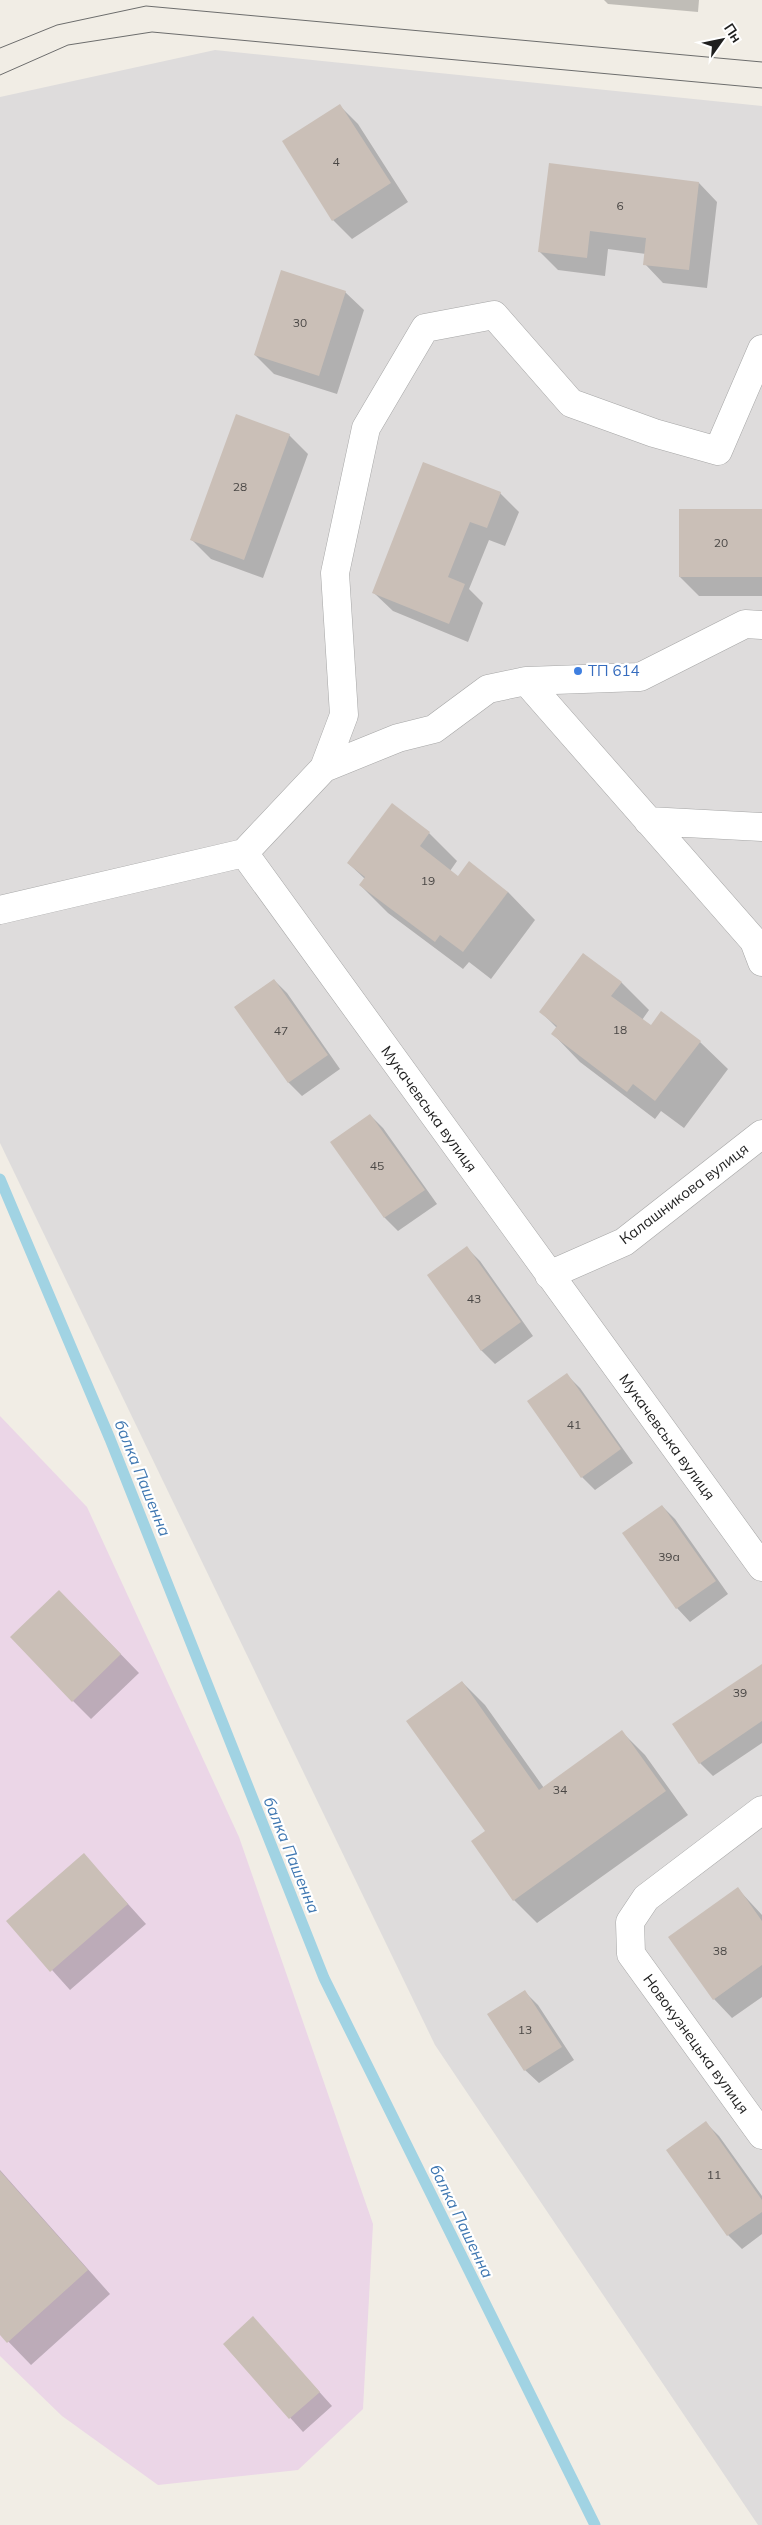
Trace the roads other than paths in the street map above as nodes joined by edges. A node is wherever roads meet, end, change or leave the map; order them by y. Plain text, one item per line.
1 (762, 349) edge
2 (762, 625) edge
3 (526, 681) junction
4 (324, 768) junction
5 (648, 821) junction
6 (762, 827) edge
7 (244, 853) junction
8 (0, 910) edge
9 (762, 962) edge
10 (762, 1134) edge
11 (549, 1275) junction
12 (762, 1568) edge
13 (762, 1810) edge
14 (762, 2135) edge

1 - 4 street
2 - 3 street
3 - 4 street
3 - 5 street
4 - 7 street
5 - 6 street
5 - 9 street
7 - 8 street
7 - 11 street, Мукачевська вулиця
10 - 11 street, Калашникова вулиця
11 - 12 street, Мукачевська вулиця
13 - 14 street, Новокузнецька вулиця

